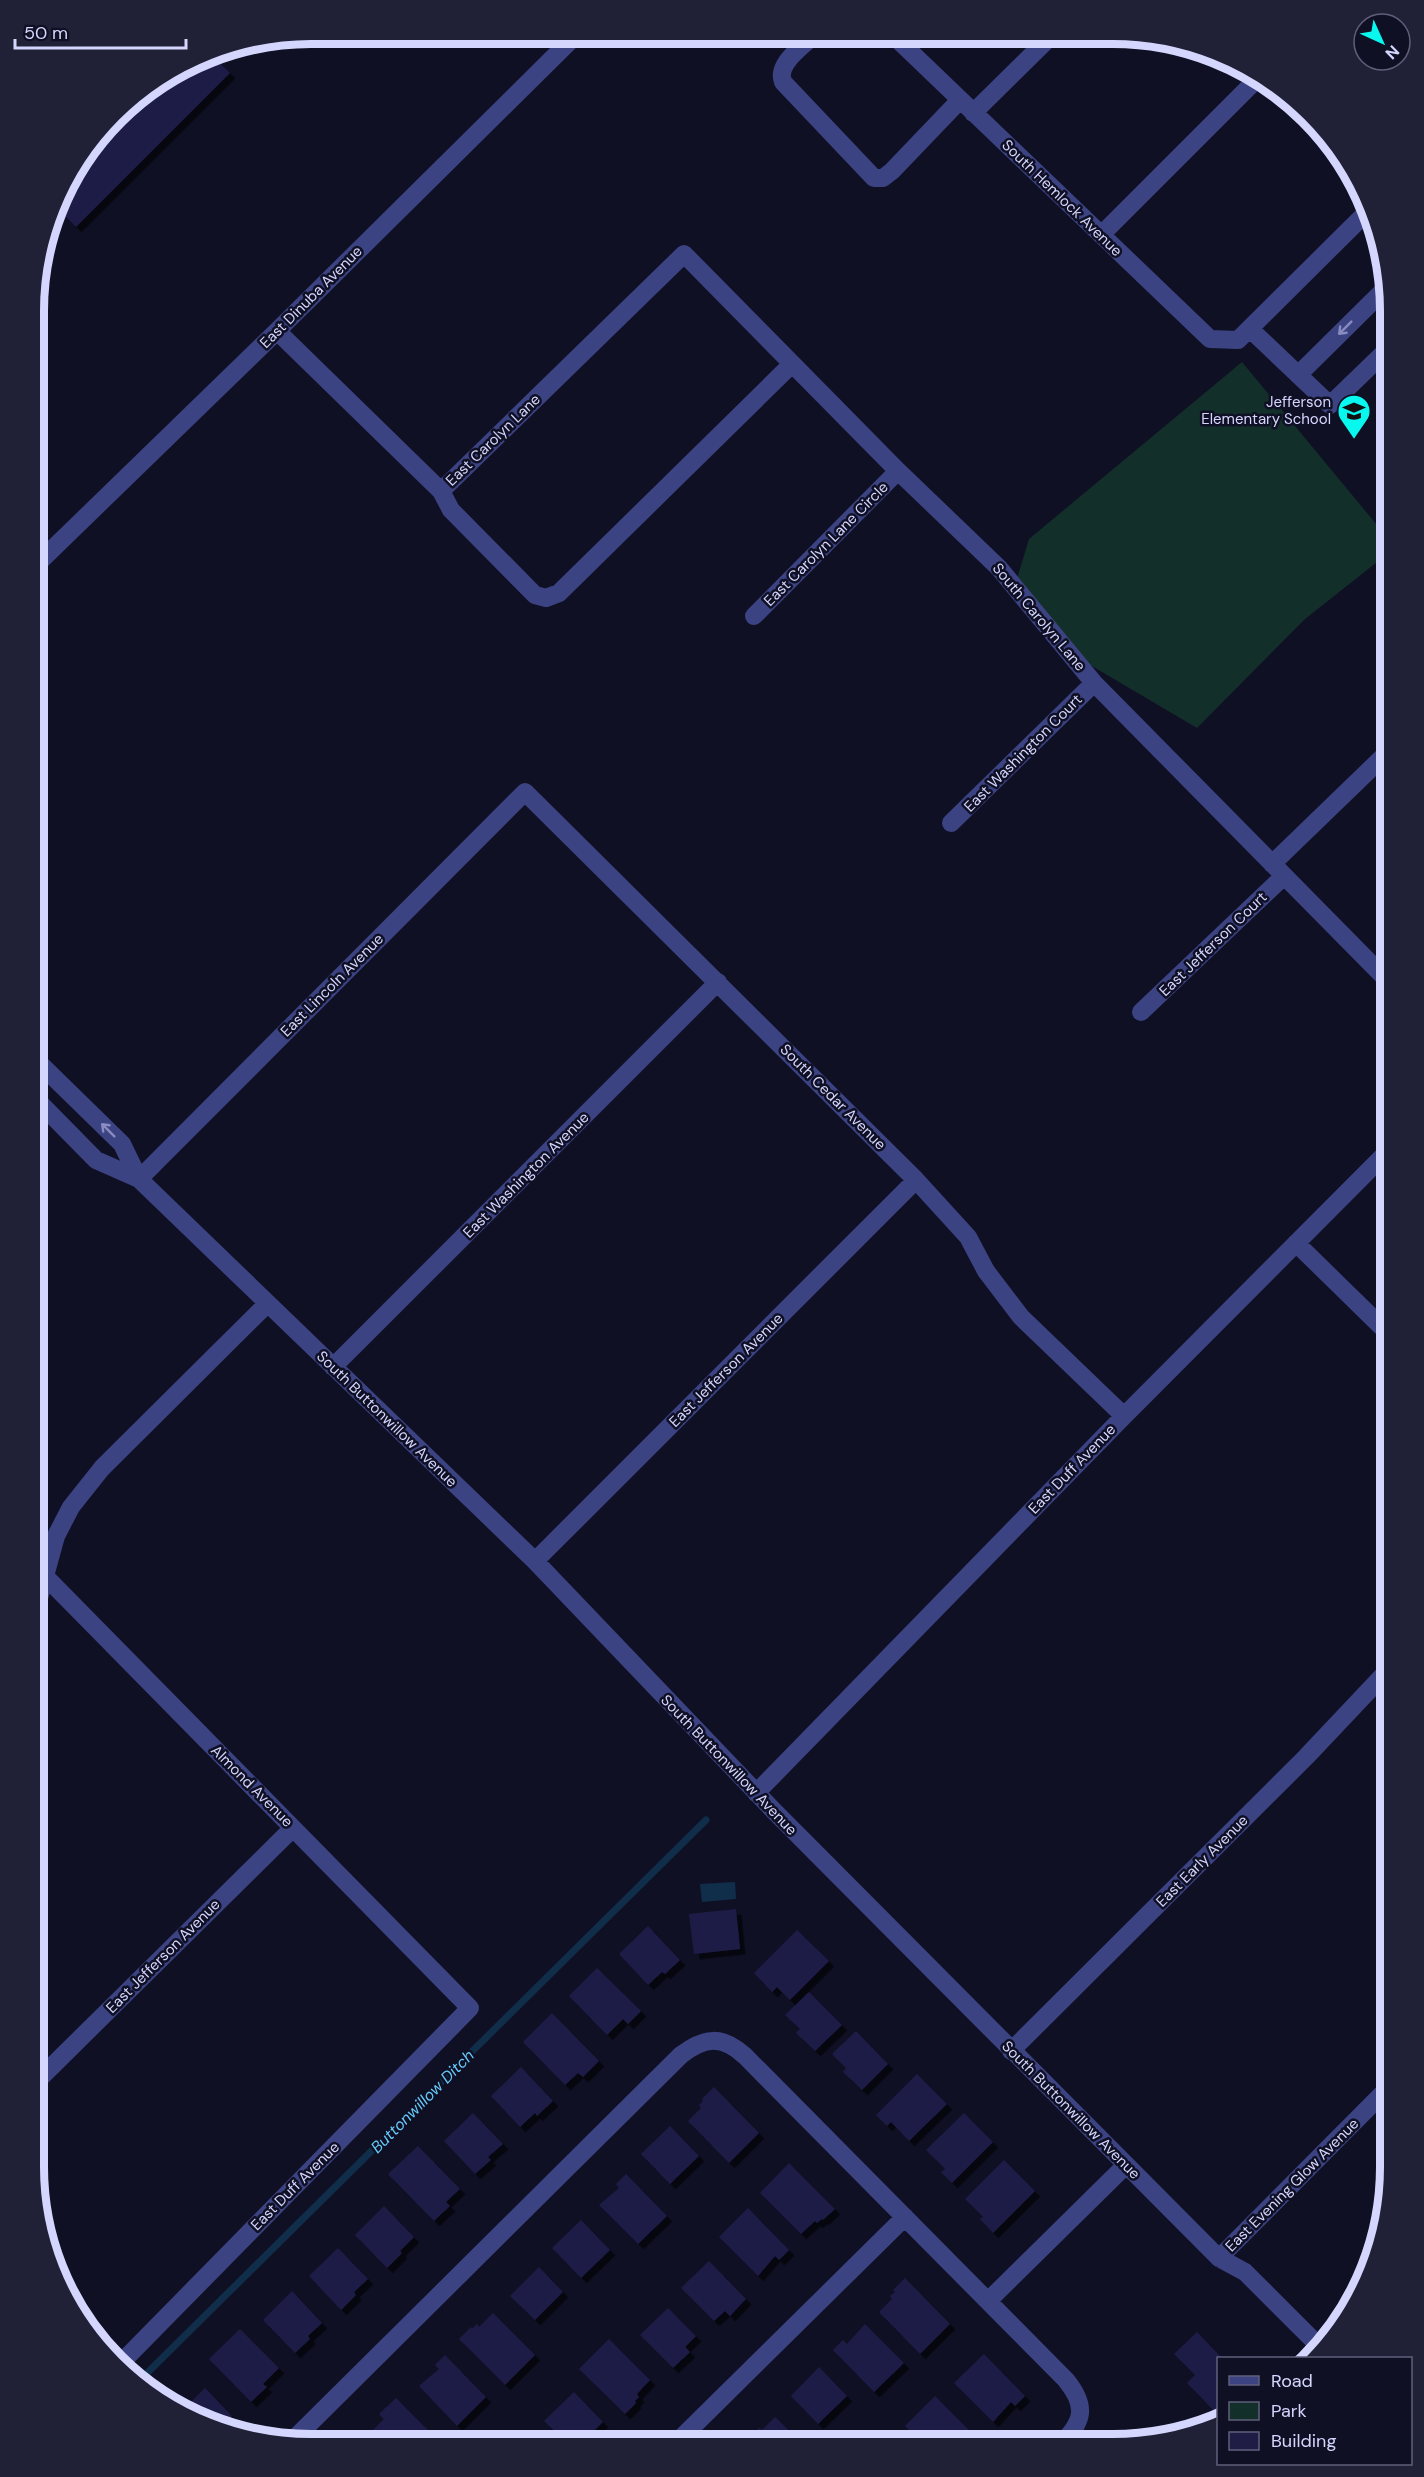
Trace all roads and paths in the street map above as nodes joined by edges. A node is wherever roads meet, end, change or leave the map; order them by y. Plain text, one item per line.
1 (567, 44) edge
2 (805, 44) edge
3 (902, 44) edge
4 (1042, 44) edge
5 (1253, 83) edge
6 (967, 107) junction
7 (1363, 218) edge
8 (1101, 235) junction
9 (684, 254) joint
10 (1380, 294) edge
11 (277, 331) junction
12 (1244, 334) junction
13 (1380, 357) edge
14 (792, 364) junction
15 (1298, 375) junction
16 (898, 471) junction
17 (441, 491) junction
18 (44, 556) edge
19 (754, 616) dead end
20 (1094, 683) junction
21 (1380, 761) edge
22 (525, 792) joint
23 (951, 823) dead end
24 (1278, 870) junction
25 (1380, 973) edge
26 (718, 982) junction
27 (1141, 1012) dead end
28 (44, 1068) edge
29 (44, 1107) edge
30 (1380, 1159) edge
31 (139, 1179) junction
32 (916, 1180) junction
33 (1296, 1243) junction
34 (267, 1304) junction
35 (1380, 1325) edge
36 (333, 1367) junction
37 (1124, 1416) junction
38 (44, 1560) edge
39 (535, 1561) junction
40 (44, 1575) edge
41 (1380, 1678) edge
42 (756, 1793) junction
43 (293, 1828) junction
44 (470, 2008) joint
45 (1011, 2051) junction
46 (44, 2074) edge
47 (1380, 2096) edge
48 (1126, 2164) junction
49 (905, 2217) junction
50 (1219, 2258) junction
51 (989, 2300) junction
52 (1314, 2341) edge
53 (126, 2358) edge
54 (300, 2433) edge
55 (685, 2434) edge
56 (1069, 2434) edge

1 - 11 street, East Dinuba Avenue
2 - 6 street
3 - 6 street, South Hemlock Avenue
4 - 6 street
5 - 8 street
6 - 8 street, South Hemlock Avenue
7 - 12 street
8 - 12 street, South Hemlock Avenue
9 - 14 street, South Carolyn Lane
9 - 17 street, East Carolyn Lane
10 -> 15 street
11 - 17 street, East Carolyn Lane
11 - 18 street, East Dinuba Avenue
12 - 15 street
13 - 15 street
14 - 16 street, South Carolyn Lane
14 - 17 street
16 - 19 street, East Carolyn Lane Circle
16 - 20 street, South Carolyn Lane
20 - 23 street, East Washington Court
20 - 24 street, South Carolyn Lane
21 - 24 street, East Jefferson Court
22 - 26 street, South Cedar Avenue
22 - 31 street, East Lincoln Avenue
24 - 25 street, South Carolyn Lane
24 - 27 street, East Jefferson Court
26 - 32 street, South Cedar Avenue
26 - 36 street, East Washington Avenue
31 -> 28 street, South Buttonwillow Avenue
29 - 31 street, South Buttonwillow Avenue
30 - 33 street, East Duff Avenue
31 - 34 street, South Buttonwillow Avenue
32 - 37 street, South Cedar Avenue
32 - 39 street, East Jefferson Avenue
33 - 35 street
33 - 37 street, East Duff Avenue
34 - 36 street, South Buttonwillow Avenue
34 - 38 street
36 - 39 street, South Buttonwillow Avenue
37 - 42 street, East Duff Avenue
39 - 42 street, South Buttonwillow Avenue
40 - 43 street, Almond Avenue
41 - 45 street, East Early Avenue
42 - 45 street, South Buttonwillow Avenue
43 - 44 street, Almond Avenue
43 - 46 street, East Jefferson Avenue
44 - 53 street, East Duff Avenue
45 - 48 street, South Buttonwillow Avenue
47 - 50 street, East Evening Glow Avenue
48 - 50 street, South Buttonwillow Avenue
48 - 51 street
49 - 51 street
49 - 54 street
49 - 55 street
50 - 52 street, South Buttonwillow Avenue
51 - 56 street

